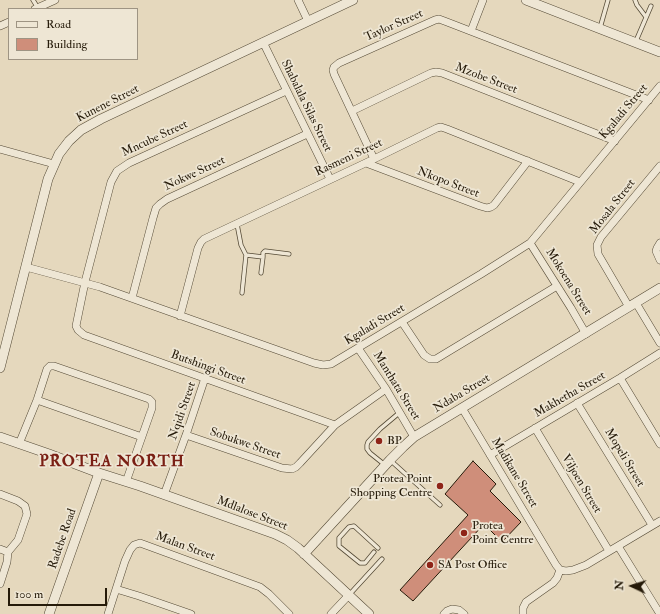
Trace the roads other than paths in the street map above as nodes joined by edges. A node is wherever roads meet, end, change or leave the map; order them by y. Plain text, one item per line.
1 (33, 0) edge
2 (54, 0) edge
3 (298, 0) edge
4 (354, 0) edge
5 (483, 0) edge
6 (526, 0) edge
7 (608, 0) edge
8 (635, 0) edge
9 (651, 6) dead end
10 (37, 8) edge
11 (646, 17) junction
12 (308, 21) junction
13 (600, 29) junction
14 (471, 31) junction
15 (263, 42) junction
16 (635, 42) junction
17 (660, 52) edge
18 (660, 86) edge
19 (286, 91) junction
20 (649, 100) junction
21 (352, 111) junction
22 (307, 134) junction
23 (615, 140) junction
24 (0, 149) edge
25 (374, 159) junction
26 (528, 161) junction
27 (366, 162) junction
28 (54, 164) junction
29 (660, 166) edge
30 (330, 179) junction
31 (580, 182) junction
32 (236, 223) junction
33 (530, 243) junction
34 (660, 243) edge
35 (289, 254) dead end
36 (246, 255) junction
37 (263, 257) junction
38 (660, 260) edge
39 (26, 267) junction
40 (261, 273) dead end
41 (85, 282) junction
42 (557, 286) junction
43 (660, 288) edge
44 (242, 293) dead end
45 (132, 298) junction
46 (633, 305) junction
47 (180, 316) junction
48 (402, 322) junction
49 (76, 328) joint
50 (586, 334) junction
51 (660, 343) edge
52 (358, 348) junction
53 (660, 353) edge
54 (0, 368) edge
55 (205, 378) junction
56 (620, 378) junction
57 (386, 389) junction
58 (37, 400) junction
59 (577, 402) junction
60 (462, 408) junction
61 (400, 412) junction
62 (335, 425) junction
63 (535, 428) junction
64 (186, 435) junction
65 (0, 437) edge
66 (414, 437) junction
67 (142, 438) junction
68 (19, 444) junction
69 (660, 444) edge
70 (490, 455) junction
71 (388, 462) junction
72 (99, 473) junction
73 (126, 482) junction
74 (0, 494) edge
75 (164, 495) junction
76 (440, 505) dead end
77 (660, 521) edge
78 (652, 525) junction
79 (618, 546) junction
80 (378, 548) dead end
81 (0, 549) edge
82 (609, 551) junction
83 (8, 552) junction
84 (374, 552) dead end
85 (304, 554) junction
86 (382, 559) dead end
87 (560, 570) junction
88 (0, 584) edge
89 (116, 589) junction
90 (349, 595) junction
91 (523, 611) edge
92 (49, 614) edge
93 (108, 614) edge
94 (190, 614) edge
95 (289, 614) edge
96 (331, 614) edge
97 (369, 614) edge
98 (444, 614) edge
99 (464, 614) edge
100 (660, 614) edge

1 - 10 lane
2 - 10 street
3 - 12 street
4 - 12 street, Kunene Street
5 - 14 street
6 - 13 street
7 - 13 lane
8 - 11 lane
9 - 11 lane
11 - 16 lane
12 - 15 street, Kunene Street
13 - 16 street
14 - 20 street, Taylor Street
14 - 21 street, Taylor Street
15 - 19 street, Shabalala Silas Street
15 - 28 street, Kunene Street
16 - 17 street
18 - 20 street, Kgaladi Street
19 - 22 street, Shabalala Silas Street
19 - 41 street, Mncube Street
20 - 23 street, Kgaladi Street
21 - 23 street, Mzobe Street
21 - 25 street, Taylor Street
22 - 30 street, Shabalala Silas Street
22 - 45 street, Nokwe Street
23 - 31 street, Kgaladi Street
24 - 28 street
25 - 26 street, Rasmeni Street
25 - 27 street, Rasmeni Street
26 - 27 street, Nkopo Street
26 - 31 street, Rasmeni Street
27 - 30 street, Rasmeni Street
28 - 39 street, Kunene Street
29 - 46 street, Mosala Street
30 - 32 street, Rasmeni Street
31 - 33 street, Kgaladi Street
32 - 36 lane
32 - 47 street, Rasmeni Street
33 - 42 street, Mokoena Street
33 - 48 street, Kgaladi Street
34 - 38 street
35 - 37 lane
36 - 37 lane
36 - 44 lane
37 - 40 lane
39 - 41 street, Kgaladi Street
39 - 54 street, Kunene Street
41 - 45 street, Kgaladi Street
41 - 49 street, Mncube Street
42 - 48 street
42 - 50 street, Mokoena Street
43 - 46 street, Ndaba Street
45 - 47 street, Kgaladi Street
46 - 50 street, Ndaba Street
46 - 51 street, Mosala Street
47 - 52 street, Kgaladi Street
48 - 52 street, Kgaladi Street
49 - 55 street, Butshingi Street
50 - 60 street, Ndaba Street
52 - 57 street, Manthata Street
53 - 56 street, Makhetha Street
55 - 62 street, Butshingi Street
55 - 64 street, Nqidi Street
56 - 59 street, Makhetha Street
56 - 69 street
57 - 61 street, Manthata Street
57 - 62 street, Sobukwe Street
58 - 67 street
58 - 67 street
58 - 68 street
59 - 63 street, Makhetha Street
59 - 78 street, Mopeli Street
60 - 66 street, Ndaba Street
60 - 70 street, Madikane Street
61 - 66 street, Manthata Street
61 - 71 lane
62 - 64 street, Sobukwe Street
63 - 70 street, Makhetha Street
63 - 82 street, Viljoen Street
64 - 75 street, Nqidi Street
65 - 68 street, Mdlalose Street
66 - 71 street, Ndaba Street
67 - 73 street
68 - 72 street, Mdlalose Street
70 - 87 street, Madikane Street
71 - 76 lane
71 - 85 street, Ndaba Street
72 - 73 street, Mdlalose Street
72 - 92 street, Radebe Road
73 - 75 street, Mdlalose Street
74 - 83 street
75 - 85 street, Mdlalose Street
77 - 78 street
78 - 79 street
79 - 82 street
79 - 100 street
80 - 84 lane
81 - 83 street
82 - 87 street
83 - 88 street
85 - 90 street, Mdlalose Street
86 - 90 lane
87 - 91 street
89 - 93 street, Malan Street
89 - 94 street
89 - 95 street, Malan Street
90 - 96 street
90 - 97 street, Mdlalose Street
98 - 99 street

